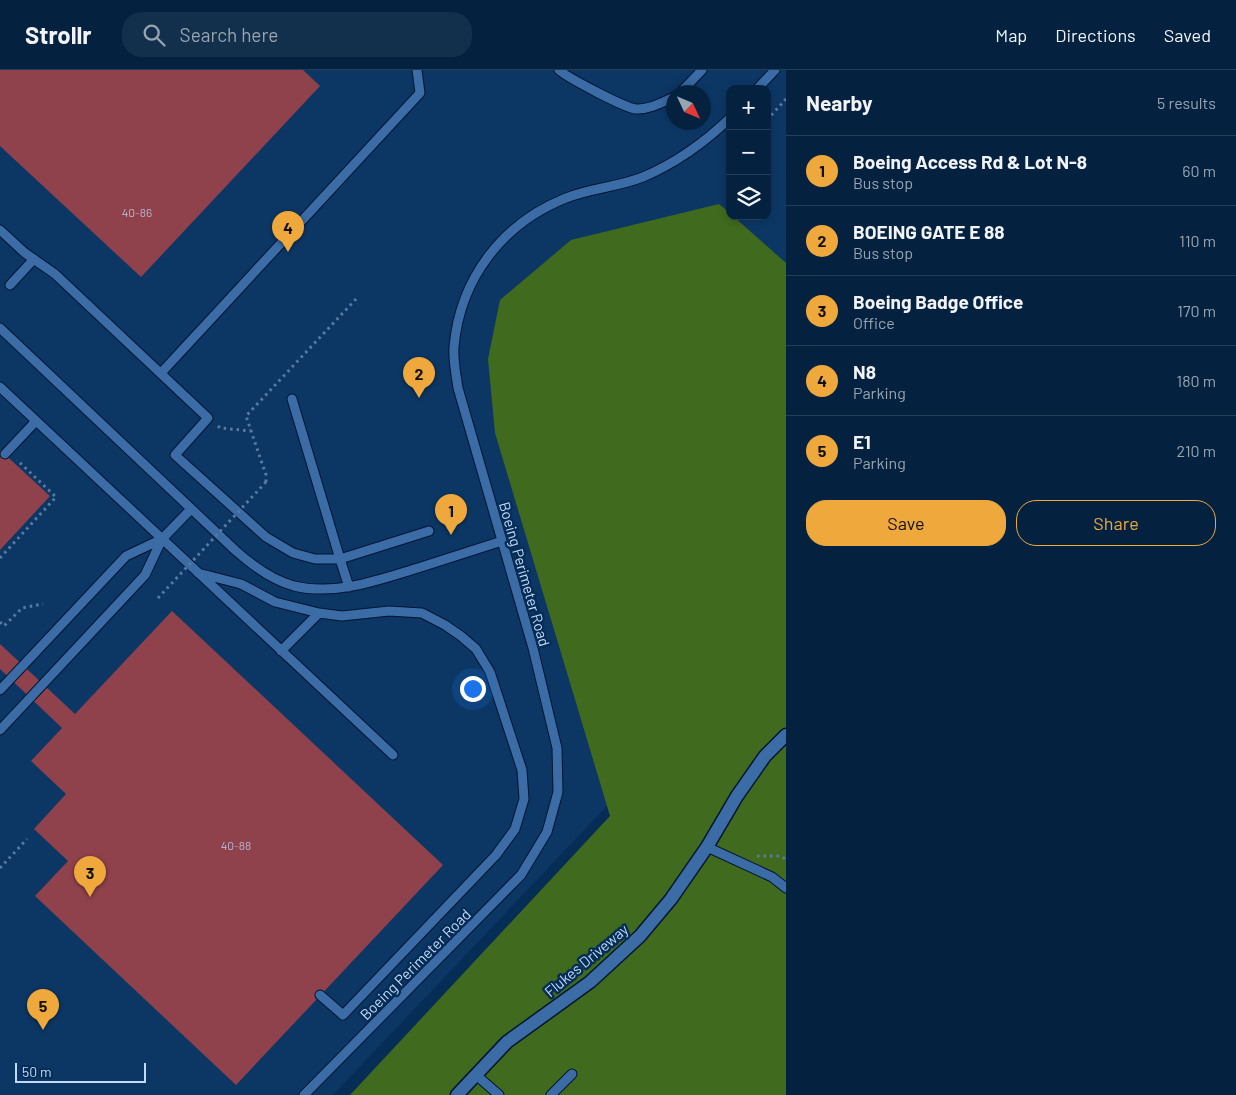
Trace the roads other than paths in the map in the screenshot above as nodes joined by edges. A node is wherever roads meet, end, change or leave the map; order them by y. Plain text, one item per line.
1 (417, 70) edge
2 (559, 70) edge
3 (702, 70) edge
4 (774, 70) edge
5 (688, 85) edge
6 (761, 85) edge
7 (666, 101) edge
8 (726, 121) edge
9 (0, 230) edge
10 (34, 259) junction
11 (10, 285) dead end
12 (0, 328) edge
13 (161, 373) junction
14 (0, 387) edge
15 (292, 399) dead end
16 (36, 421) junction
17 (9, 456) road end
18 (191, 508) junction
19 (429, 531) dead end
20 (162, 539) junction
21 (502, 541) junction
22 (340, 559) junction
23 (198, 573) junction
24 (348, 587) junction
25 (319, 613) junction
26 (281, 651) junction
27 (0, 690) edge
28 (0, 730) edge
29 (786, 735) edge
30 (393, 755) dead end
31 (706, 847) junction
32 (786, 888) edge
33 (320, 995) dead end
34 (572, 1074) dead end
35 (476, 1075) junction
36 (304, 1095) edge
37 (457, 1095) edge
38 (499, 1095) edge
39 (551, 1095) edge

1 - 13 lane
2 - 7 lane
3 - 5 lane
4 - 6 lane
8 - 21 lane, Boeing Perimeter Road
9 - 10 lane
10 - 11 lane
10 - 13 lane
12 - 18 lane
13 - 22 lane
14 - 16 lane
15 - 22 lane
16 - 17 lane
16 - 20 lane
18 - 20 lane
18 - 24 lane
19 - 22 lane
20 - 23 lane
20 - 27 lane
20 - 28 lane
21 - 24 lane
21 - 36 lane, Boeing Perimeter Road
22 - 24 lane
23 - 25 lane
23 - 26 lane
25 - 26 lane
25 - 33 lane
26 - 30 lane
29 - 31 street, Flukes Driveway
31 - 32 lane
31 - 35 street, Flukes Driveway
34 - 39 lane
35 - 37 street, Flukes Driveway
35 - 38 lane

